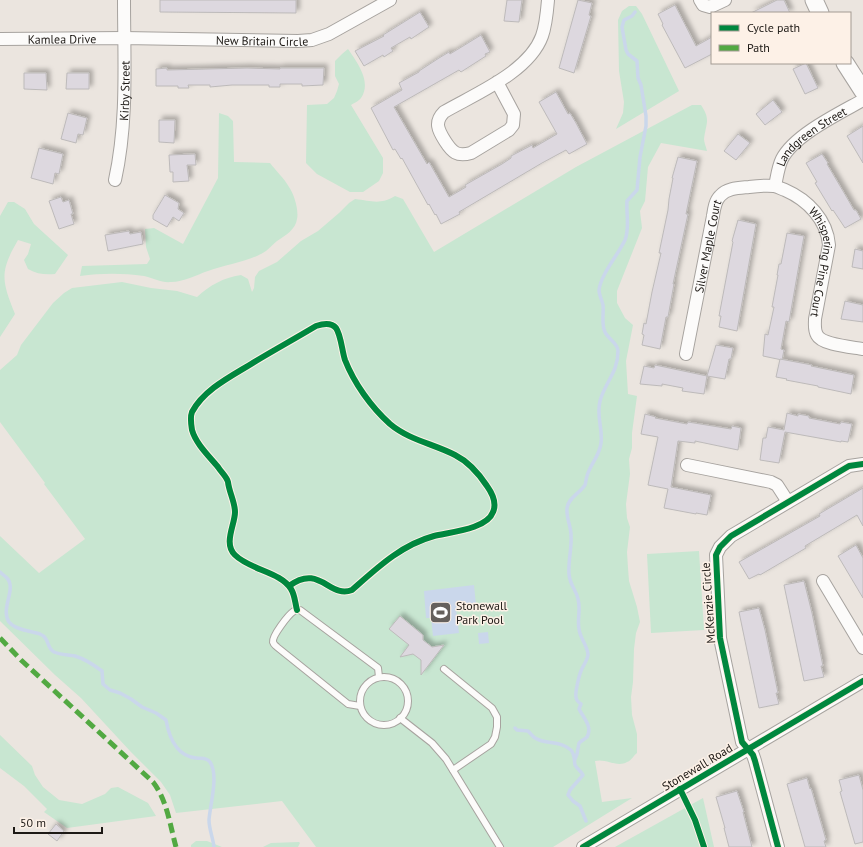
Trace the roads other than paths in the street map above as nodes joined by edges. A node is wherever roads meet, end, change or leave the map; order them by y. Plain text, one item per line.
1 (124, 0) edge
2 (390, 0) edge
3 (548, 0) edge
4 (700, 0) edge
5 (724, 0) edge
6 (814, 0) edge
7 (820, 12) edge
8 (124, 38) junction
9 (0, 39) edge
10 (846, 64) edge
11 (498, 82) junction
12 (863, 91) edge
13 (863, 100) edge
14 (114, 180) dead end
15 (775, 186) junction
16 (863, 349) edge
17 (686, 354) dead end
18 (863, 464) edge
19 (688, 465) dead end
20 (788, 502) junction
21 (823, 581) dead end
22 (863, 648) edge
23 (444, 669) dead end
24 (379, 677) junction
25 (863, 681) edge
26 (360, 706) junction
27 (400, 718) junction
28 (748, 750) junction
29 (453, 770) junction
30 (500, 847) edge
31 (583, 847) edge
32 (778, 847) edge

1 - 8 street, Kirby Street
2 - 8 street, New Britain Circle
3 - 11 street
4 - 5 street
6 - 7 main road
8 - 9 street, Kamlea Drive
8 - 14 street, Kirby Street
10 - 12 main road
11 - 11 street
13 - 15 street, Landgreen Street
15 - 16 street, Whispering Pine Court
15 - 17 street, Silver Maple Court
18 - 20 street, McKenzie Circle
19 - 20 street
20 - 28 street, McKenzie Circle
21 - 22 street
23 - 29 lane
24 - 26 lane
24 - 26 lane
24 - 27 lane
25 - 28 street, Stonewall Road
26 - 27 lane
27 - 29 lane
28 - 31 street, Stonewall Road
28 - 32 street, McKenzie Circle
29 - 30 lane

